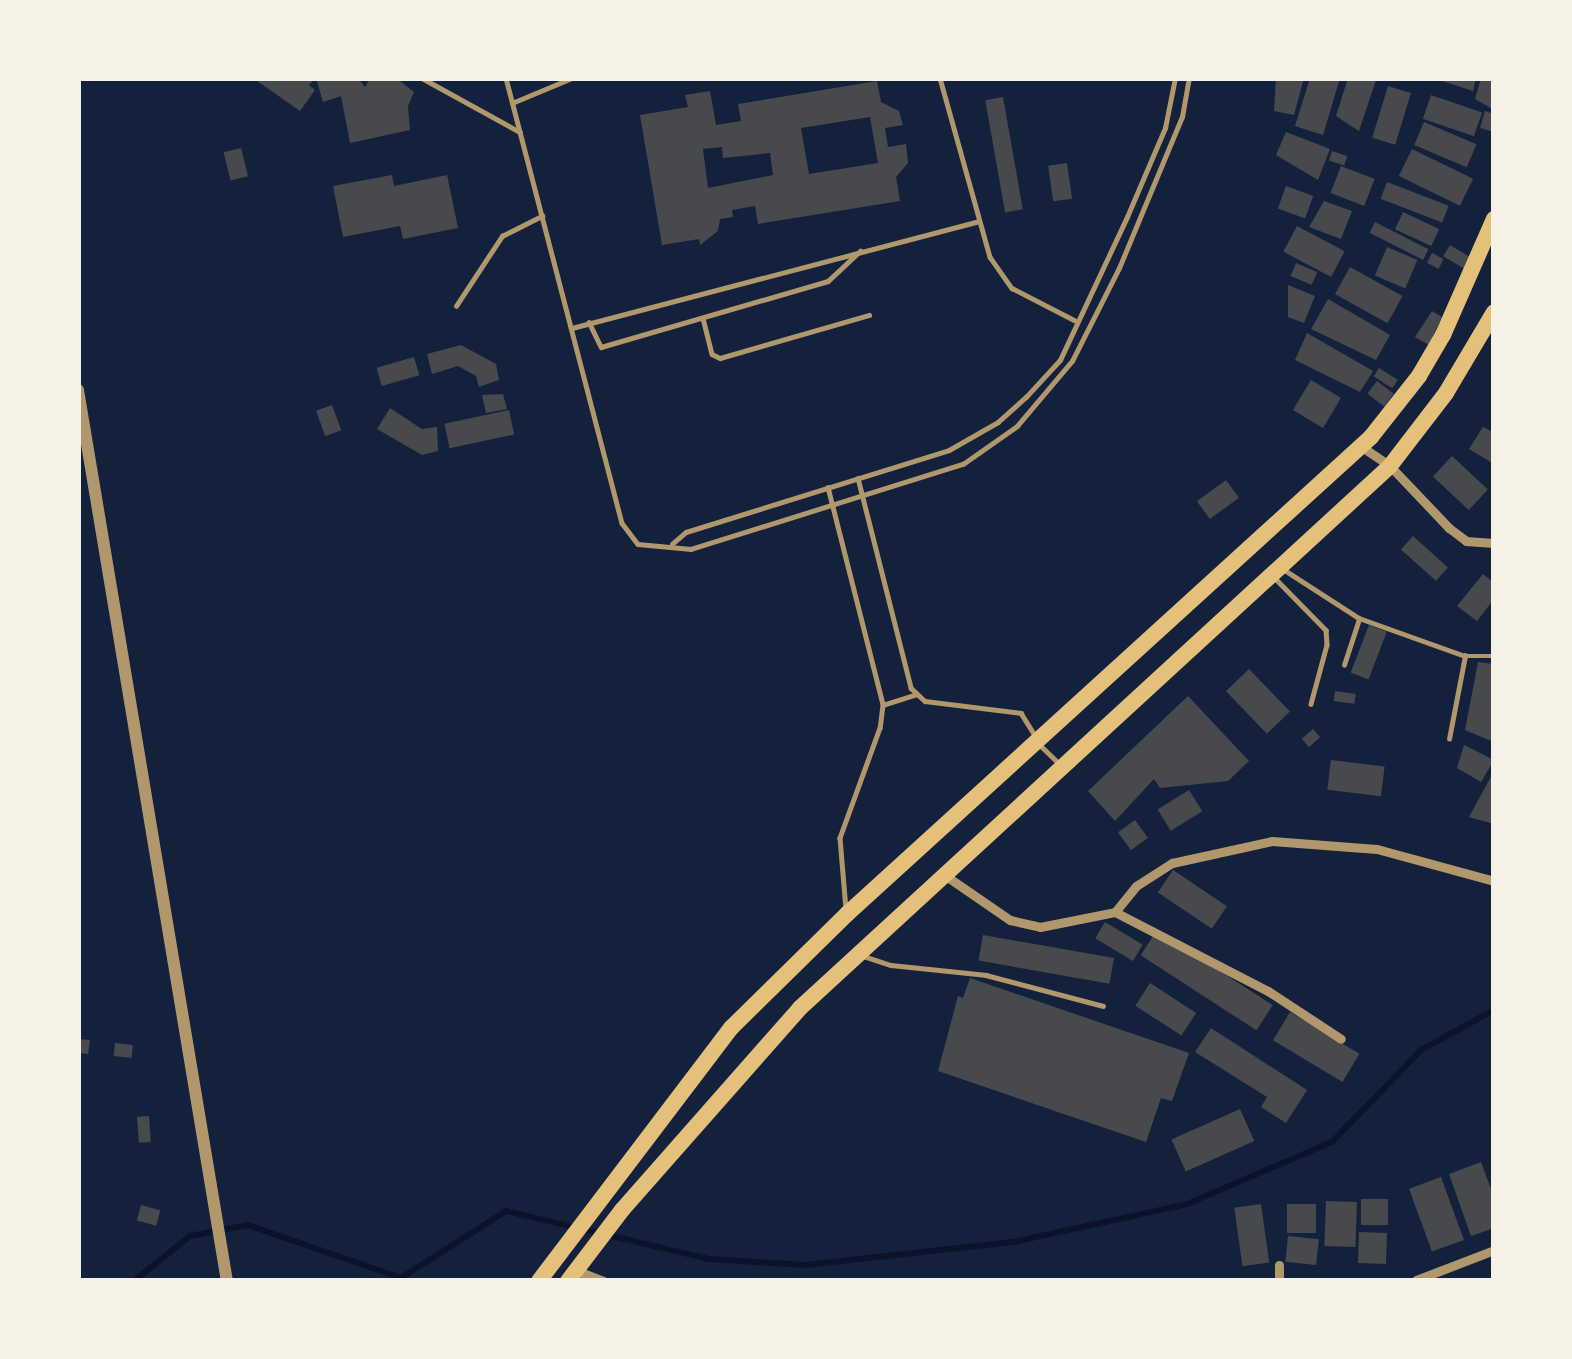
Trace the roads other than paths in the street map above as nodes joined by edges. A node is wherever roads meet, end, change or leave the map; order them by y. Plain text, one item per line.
1 (424, 78) edge
2 (506, 78) edge
3 (572, 78) edge
4 (940, 78) edge
5 (1175, 78) edge
6 (1189, 78) edge
7 (512, 103) junction
8 (520, 132) junction
9 (542, 216) junction
10 (1494, 219) edge
11 (977, 223) junction
12 (860, 250) junction
13 (456, 306) dead end
14 (1494, 312) edge
15 (869, 315) dead end
16 (703, 318) junction
17 (1076, 321) junction
18 (590, 322) junction
19 (572, 328) junction
20 (78, 390) edge
21 (1361, 447) junction
22 (1390, 466) junction
23 (857, 478) junction
24 (828, 487) junction
25 (863, 497) junction
26 (834, 506) junction
27 (1494, 543) edge
28 (672, 544) junction
29 (1277, 572) junction
30 (1359, 618) junction
31 (1465, 656) junction
32 (1494, 656) edge
33 (1344, 664) dead end
34 (916, 694) junction
35 (1310, 704) dead end
36 (883, 705) junction
37 (1449, 739) dead end
38 (1037, 742) junction
39 (1066, 769) junction
40 (946, 876) junction
41 (1494, 881) edge
42 (1115, 912) junction
43 (847, 914) junction
44 (857, 954) junction
45 (1103, 1006) dead end
46 (1341, 1040) dead end
47 (1494, 1250) edge
48 (1279, 1265) dead end
49 (575, 1271) edge
50 (1416, 1280) edge
51 (227, 1281) edge
52 (539, 1281) edge
53 (604, 1281) edge
54 (1279, 1281) edge

1 - 8 lane
2 - 7 lane
3 - 7 lane
4 - 11 lane
5 - 17 lane
6 - 25 lane
7 - 8 lane
8 - 9 lane
9 - 13 lane
9 - 19 lane
10 - 21 highway
11 - 12 lane
11 - 17 lane
12 - 16 lane
12 - 18 lane
14 - 22 highway
15 - 16 lane
16 - 18 lane
17 - 23 lane
18 - 19 lane
19 - 28 lane
20 - 51 street
21 - 22 street
21 - 38 highway
22 - 27 street
22 - 29 highway
23 - 24 lane
23 - 25 lane
24 - 26 lane
24 - 28 lane
25 - 26 lane
25 - 34 lane
26 - 28 lane
26 - 36 lane
29 - 30 lane
29 - 35 lane
29 - 39 highway
30 - 31 lane
30 - 33 lane
31 - 32 lane
31 - 37 lane
34 - 36 lane
34 - 38 lane
36 - 43 lane
38 - 39 lane
38 - 43 highway
39 - 40 highway
40 - 42 street
40 - 44 highway
41 - 42 street
42 - 46 street
43 - 52 highway
44 - 45 lane
44 - 49 highway
47 - 50 street
48 - 54 street
49 - 53 street

